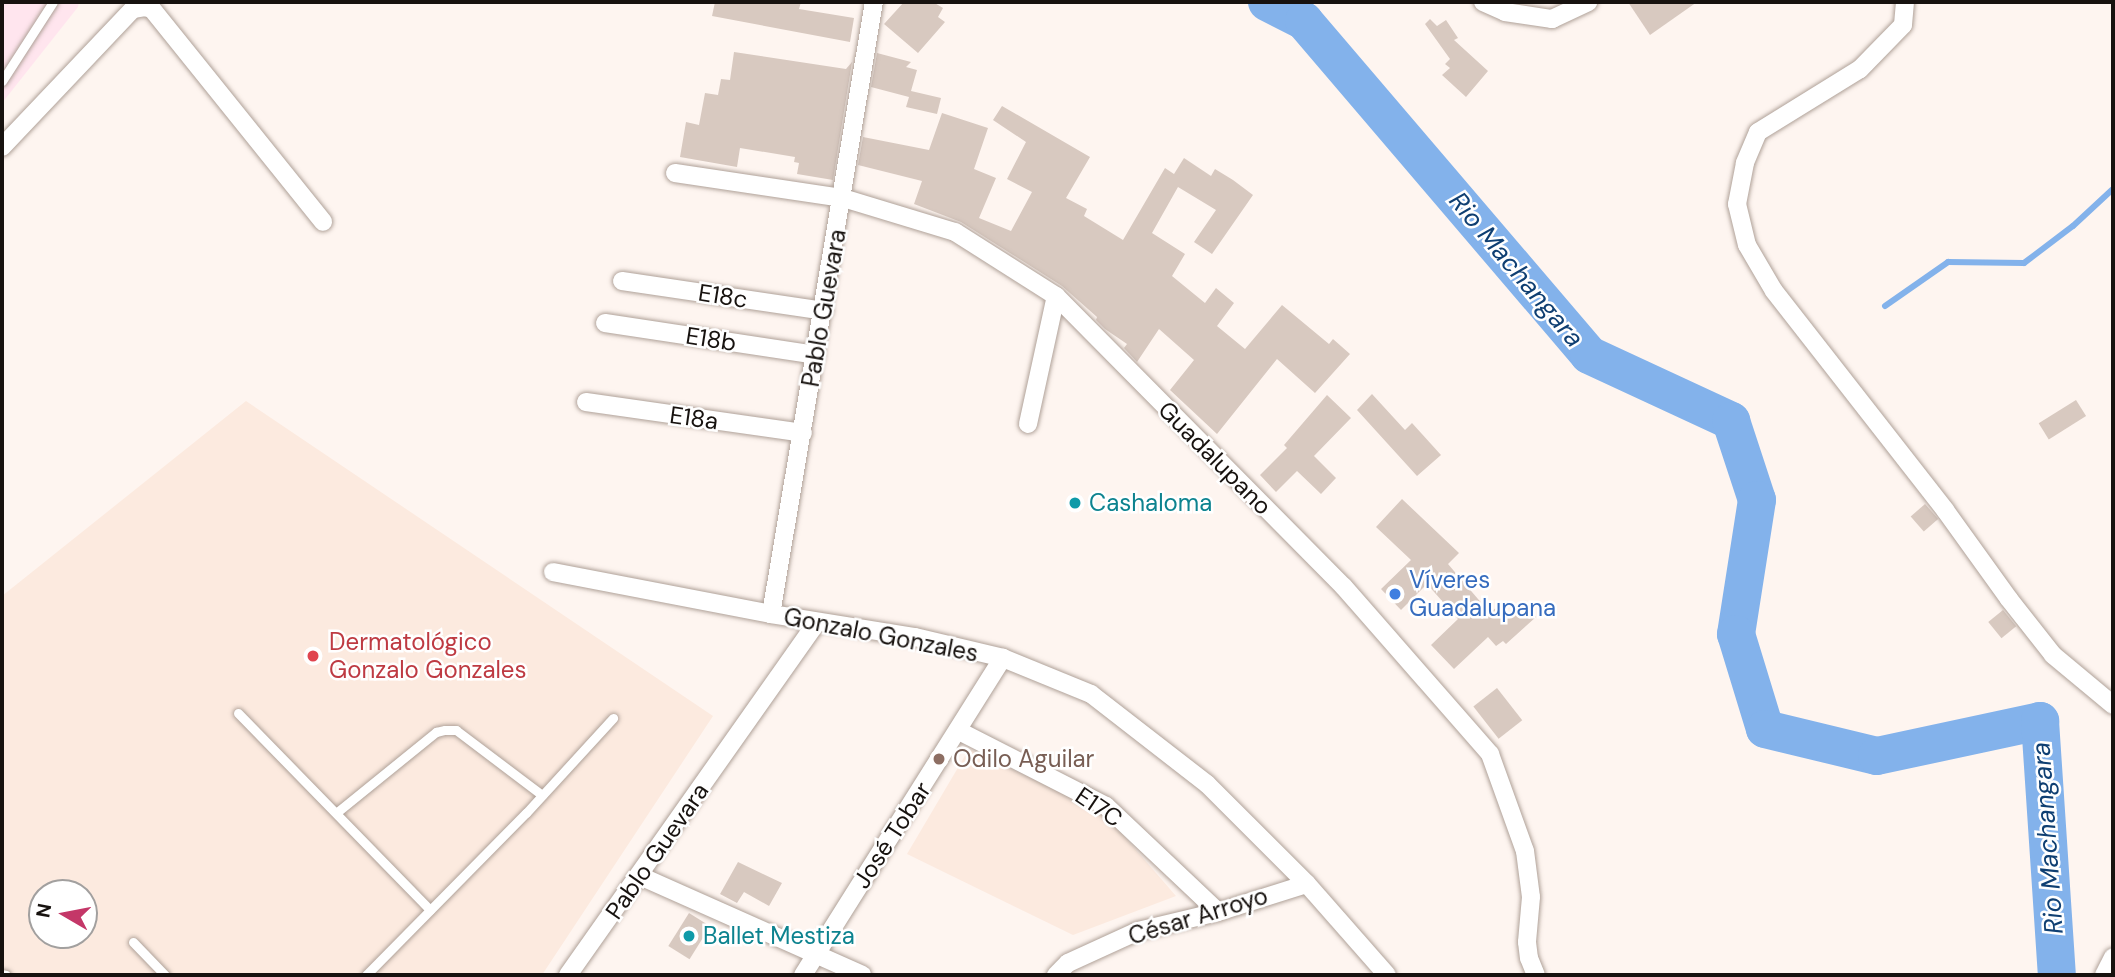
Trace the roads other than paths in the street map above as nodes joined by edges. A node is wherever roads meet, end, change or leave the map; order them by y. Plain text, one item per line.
1 (53, 2) edge
2 (874, 2) edge
3 (1483, 2) edge
4 (1588, 2) edge
5 (1905, 2) edge
6 (2, 80) edge
7 (2, 147) edge
8 (675, 173) dead end
9 (843, 198) junction
10 (323, 222) dead end
11 (622, 281) dead end
12 (1056, 296) junction
13 (824, 311) junction
14 (605, 323) dead end
15 (816, 355) junction
16 (586, 402) dead end
17 (1028, 424) dead end
18 (803, 433) junction
19 (553, 572) dead end
20 (771, 614) junction
21 (817, 622) junction
22 (1003, 658) junction
23 (2113, 705) edge
24 (239, 713) dead end
25 (613, 718) dead end
26 (959, 732) junction
27 (542, 795) junction
28 (336, 813) junction
29 (640, 876) junction
30 (1307, 884) junction
31 (430, 910) junction
32 (1218, 912) junction
33 (133, 942) dead end
34 (815, 953) junction
35 (2113, 957) edge
36 (165, 975) edge
37 (366, 975) edge
38 (568, 975) edge
39 (803, 975) edge
40 (862, 975) edge
41 (1056, 975) edge
42 (1387, 975) edge
43 (1536, 975) edge
44 (2104, 975) edge

1 - 6 lane
2 - 9 street, Pablo Guevara
3 - 4 street
5 - 23 street
7 - 10 street
8 - 9 street, Guadalupano
9 - 12 street, Guadalupano
9 - 13 street, Pablo Guevara
11 - 13 street, E18c
12 - 17 street
12 - 43 street, Guadalupano
13 - 15 street, Pablo Guevara
14 - 15 street, E18b
15 - 18 street, Pablo Guevara
16 - 18 street, E18a
18 - 20 street, Pablo Guevara
19 - 20 street, Gonzalo Gonzales
20 - 21 street, Gonzalo Gonzales
21 - 22 street, Gonzalo Gonzales
21 - 29 street, Pablo Guevara
22 - 26 street, José Tobar
22 - 30 street, Gonzalo Gonzales
24 - 28 lane
25 - 27 lane
26 - 32 street, E17C
26 - 34 street, José Tobar
27 - 28 lane
27 - 31 lane
28 - 31 lane
29 - 34 street
29 - 38 street, Pablo Guevara
30 - 32 street, César Arroyo
30 - 42 street, Gonzalo Gonzales
31 - 37 lane
32 - 41 street, César Arroyo
33 - 36 lane
34 - 39 street, José Tobar
34 - 40 street
35 - 44 street

